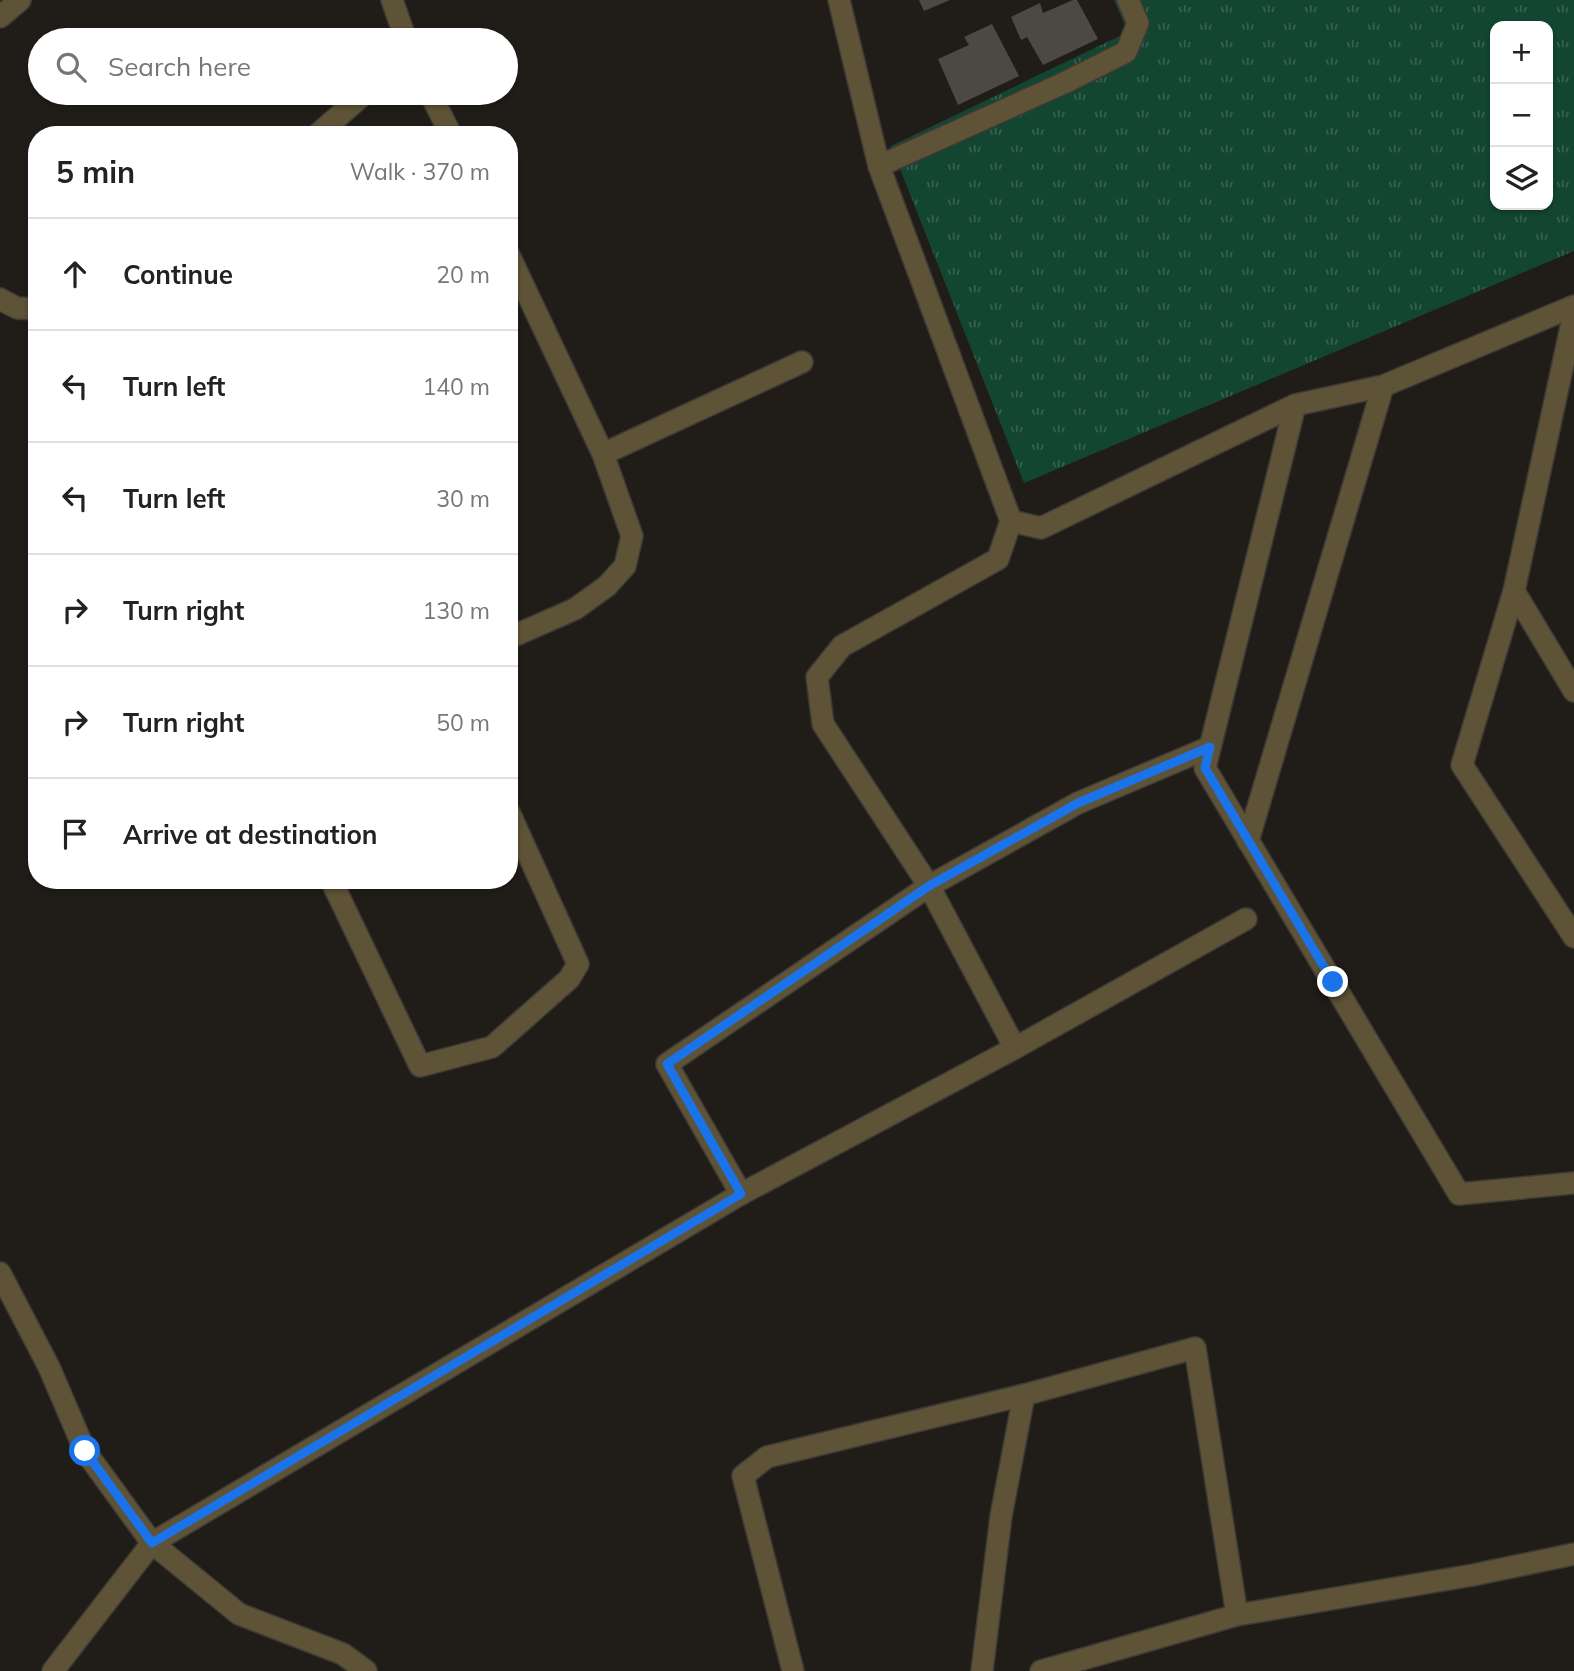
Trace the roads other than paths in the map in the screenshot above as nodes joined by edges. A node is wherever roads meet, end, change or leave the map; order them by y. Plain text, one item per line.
1 (20, 0) edge
2 (392, 0) edge
3 (839, 0) edge
4 (1128, 0) edge
5 (0, 17) edge
6 (402, 28) edge
7 (351, 105) edge
8 (436, 105) edge
9 (327, 126) edge
10 (446, 126) edge
11 (879, 166) junction
12 (518, 274) edge
13 (0, 299) edge
14 (1574, 306) edge
15 (28, 309) edge
16 (1574, 313) edge
17 (802, 362) dead end
18 (1383, 386) junction
19 (1296, 405) junction
20 (603, 454) junction
21 (1011, 521) junction
22 (1514, 591) junction
23 (518, 635) edge
24 (1574, 691) edge
25 (1210, 747) junction
26 (518, 832) edge
27 (1248, 841) junction
28 (929, 886) junction
29 (335, 889) edge
30 (1246, 919) dead end
31 (1574, 937) edge
32 (1016, 1048) junction
33 (1574, 1183) edge
34 (741, 1194) junction
35 (3, 1286) edge
36 (1024, 1395) junction
37 (152, 1543) junction
38 (1574, 1555) edge
39 (1237, 1615) junction
40 (53, 1671) edge
41 (366, 1671) edge
42 (793, 1671) edge
43 (982, 1671) edge
44 (1041, 1671) edge

1 - 5 street
2 - 6 street
3 - 11 street
4 - 11 street
7 - 9 street
8 - 10 street
11 - 21 street
12 - 20 street
13 - 15 street
14 - 18 street
16 - 22 street
17 - 20 street
18 - 19 street
18 - 27 street
19 - 21 street
19 - 25 street
20 - 23 street
21 - 28 street
22 - 24 street
22 - 31 street
25 - 27 street
25 - 28 street
26 - 29 street
27 - 33 street
28 - 32 street
28 - 34 street
30 - 32 street
32 - 34 street
34 - 37 street
35 - 37 street
36 - 39 street
36 - 42 street
36 - 43 street
37 - 40 street
37 - 41 street
38 - 39 street
39 - 44 street

